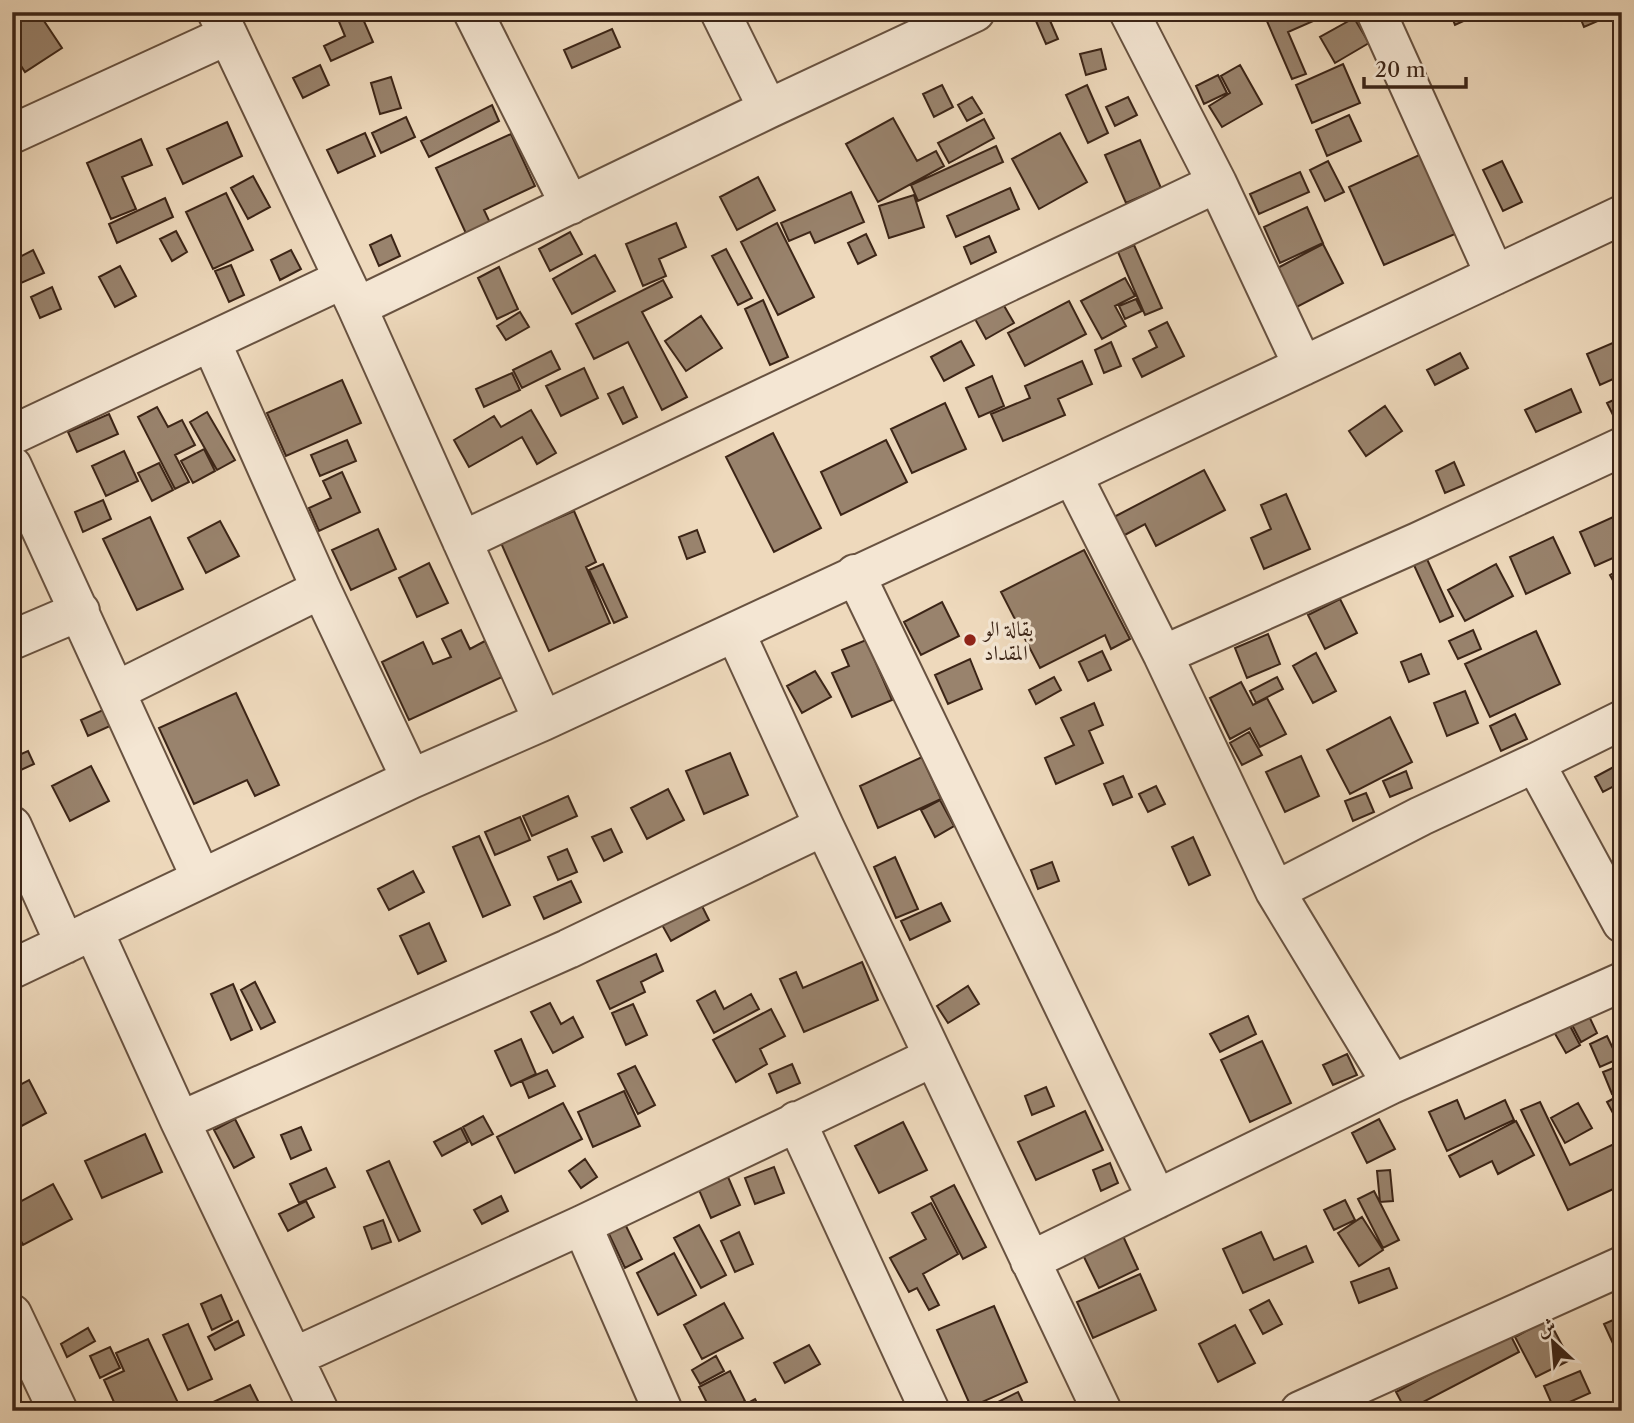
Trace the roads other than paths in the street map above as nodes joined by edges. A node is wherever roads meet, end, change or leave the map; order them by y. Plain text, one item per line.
1 (474, 12) edge
2 (720, 12) edge
3 (975, 12) edge
4 (1129, 12) edge
5 (1376, 12) edge
6 (222, 23) edge
7 (768, 109) junction
8 (12, 134) edge
9 (1217, 183) junction
10 (570, 205) junction
11 (1622, 215) edge
12 (1496, 275) junction
13 (350, 293) junction
14 (211, 342) junction
15 (1303, 366) junction
16 (12, 435) edge
17 (1622, 447) edge
18 (12, 466) edge
19 (1072, 475) junction
20 (463, 541) junction
21 (855, 575) junction
22 (321, 589) junction
23 (80, 611) junction
24 (734, 632) junction
25 (12, 640) edge
26 (1163, 655) junction
27 (116, 691) junction
28 (1622, 720) edge
29 (543, 721) junction
30 (1535, 763) junction
31 (411, 779) junction
32 (12, 825) edge
33 (824, 826) junction
34 (201, 878) junction
35 (1275, 891) junction
36 (1622, 923) edge
37 (79, 937) junction
38 (12, 969) edge
39 (1622, 982) edge
40 (933, 1056) junction
41 (1392, 1084) junction
42 (180, 1121) junction
43 (796, 1121) junction
44 (1157, 1199) junction
45 (582, 1225) junction
46 (1030, 1261) junction
47 (1622, 1266) edge
48 (12, 1314) edge
49 (294, 1357) junction
50 (1319, 1407) edge
51 (58, 1411) edge
52 (319, 1411) edge
53 (663, 1411) edge
54 (930, 1411) edge
55 (1102, 1411) edge

1 - 10 street
2 - 7 street
3 - 7 street
4 - 9 street
5 - 12 street
6 - 8 street
6 - 13 street
7 - 10 street
9 - 15 street
9 - 20 street
10 - 13 street
11 - 12 street
12 - 15 street
13 - 14 street
13 - 20 street
14 - 16 street
14 - 22 street
15 - 19 street
17 - 26 street
18 - 23 street
19 - 21 street
19 - 26 street
20 - 29 street
21 - 24 street
21 - 44 street
22 - 27 street
22 - 31 street
23 - 25 street
23 - 27 street
24 - 29 street
24 - 33 street
26 - 35 street
27 - 34 street
28 - 30 street
29 - 31 street
30 - 35 street
30 - 36 street
31 - 34 street
32 - 37 street
33 - 40 street
33 - 42 street
34 - 37 street
35 - 41 street
37 - 38 street
37 - 42 street
39 - 41 street
40 - 43 street
40 - 46 street
41 - 44 street
42 - 49 street
43 - 45 street
43 - 54 street
44 - 46 street
45 - 49 street
45 - 53 street
46 - 55 street
47 - 50 street
48 - 51 street
49 - 52 street

